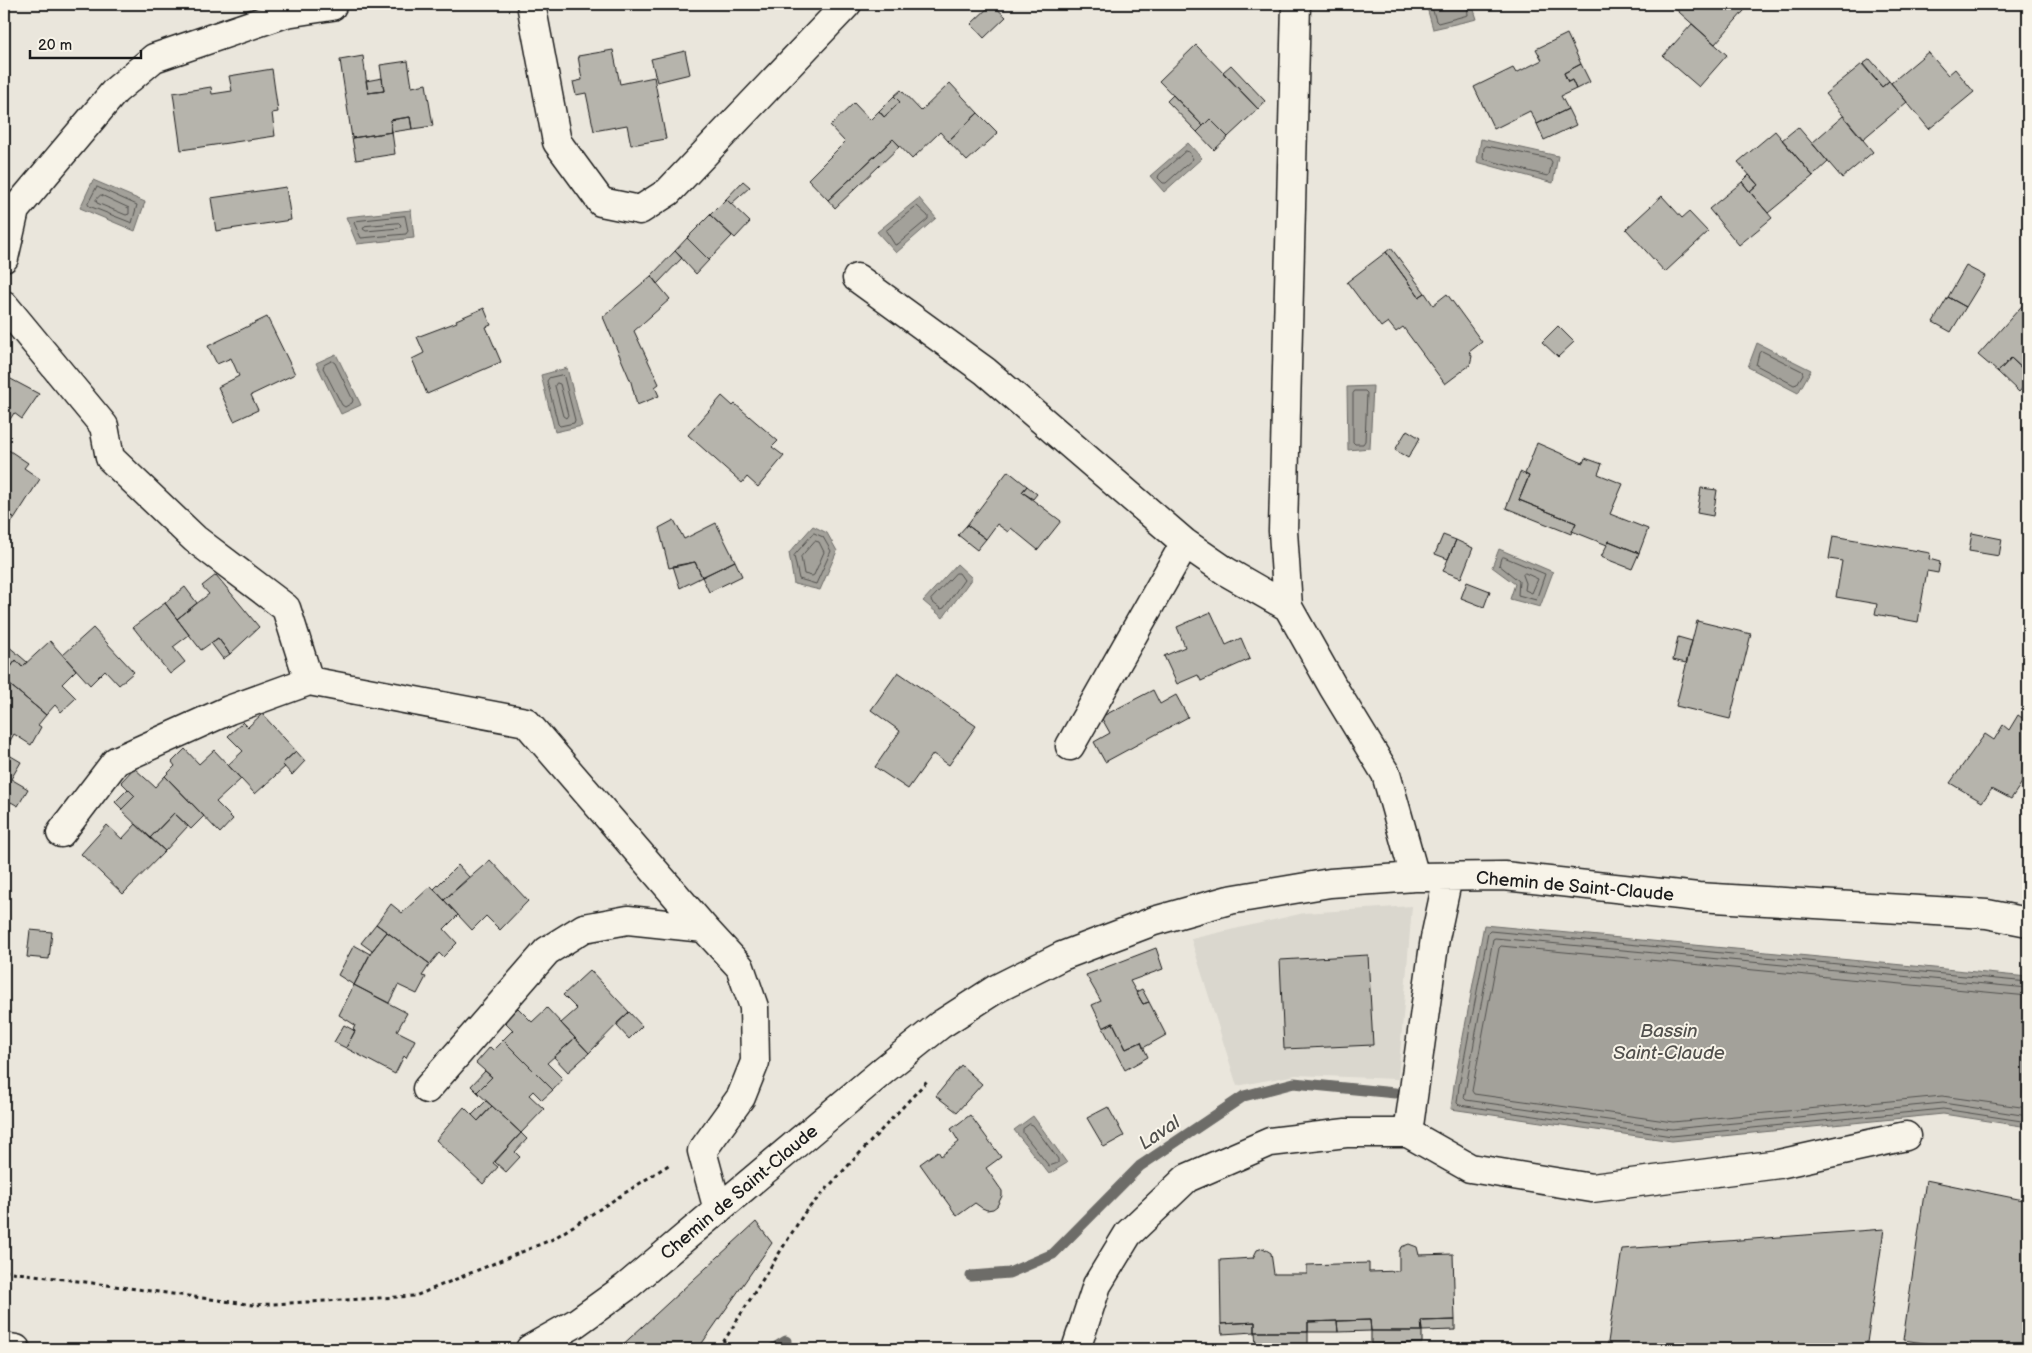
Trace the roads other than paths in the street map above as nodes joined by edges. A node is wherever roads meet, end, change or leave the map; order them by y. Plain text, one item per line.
1 (531, 4) edge
2 (847, 4) edge
3 (1296, 4) edge
4 (332, 6) dead end
5 (4, 258) edge
6 (857, 278) dead end
7 (4, 305) edge
8 (1185, 543) junction
9 (1288, 607) junction
10 (309, 680) junction
11 (1070, 746) dead end
12 (61, 833) dead end
13 (1415, 877) junction
14 (1448, 877) junction
15 (2028, 922) edge
16 (704, 928) junction
17 (427, 1089) dead end
18 (1408, 1133) junction
19 (1906, 1136) dead end
20 (718, 1210) junction
21 (4, 1347) edge
22 (16, 1349) edge
23 (530, 1349) edge
24 (1076, 1349) edge

1 - 2 street
3 - 9 street
4 - 5 street
6 - 8 street
7 - 10 street
8 - 9 street
8 - 11 street
9 - 13 street
10 - 12 street
10 - 16 street
13 - 14 street, Chemin de Saint-Claude
13 - 20 street, Chemin de Saint-Claude
14 - 15 street, Chemin de Saint-Claude
14 - 18 street
16 - 17 street
16 - 20 street
18 - 19 street
18 - 24 street
20 - 23 street, Chemin de Saint-Claude
21 - 22 street

